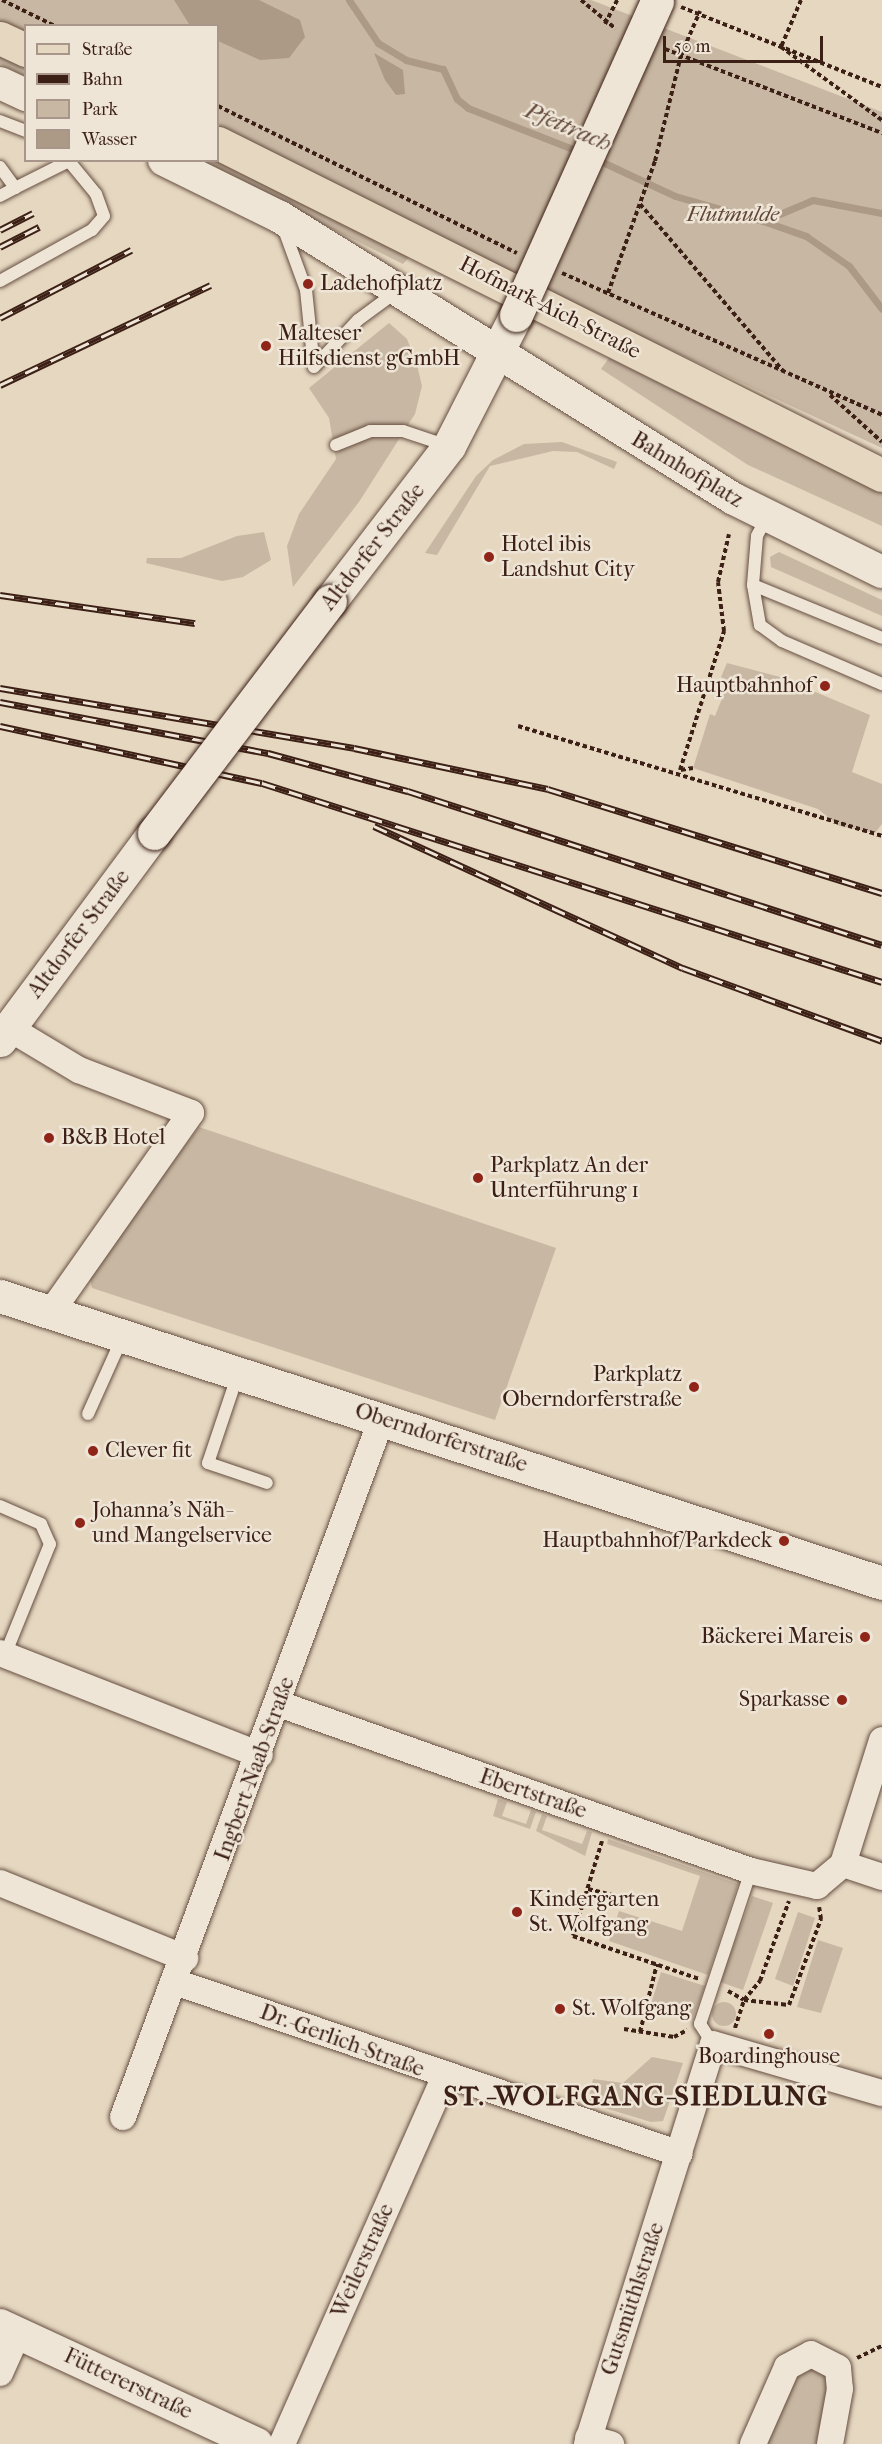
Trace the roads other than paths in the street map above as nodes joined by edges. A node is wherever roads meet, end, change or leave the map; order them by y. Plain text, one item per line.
1 (657, 1) edge
2 (0, 38) edge
3 (24, 49) edge
4 (0, 83) edge
5 (24, 94) edge
6 (0, 121) edge
7 (24, 130) edge
8 (219, 144) edge
9 (67, 162) edge
10 (70, 162) edge
11 (168, 162) edge
12 (0, 167) edge
13 (15, 188) junction
14 (0, 195) edge
15 (280, 217) junction
16 (0, 281) edge
17 (396, 292) junction
18 (499, 353) junction
19 (336, 444) dead end
20 (449, 446) junction
21 (882, 475) edge
22 (767, 517) junction
23 (882, 572) edge
24 (753, 585) junction
25 (882, 638) edge
26 (882, 684) edge
27 (4, 1034) edge
28 (0, 1296) edge
29 (51, 1312) junction
30 (124, 1335) junction
31 (239, 1370) junction
32 (88, 1414) dead end
33 (382, 1418) junction
34 (267, 1483) dead end
35 (0, 1506) edge
36 (882, 1582) edge
37 (2, 1654) edge
38 (279, 1704) junction
39 (882, 1740) edge
40 (260, 1755) junction
41 (843, 1864) junction
42 (751, 1871) junction
43 (882, 1877) edge
44 (0, 1883) edge
45 (180, 1970) junction
46 (714, 2038) junction
47 (444, 2077) junction
48 (882, 2093) edge
49 (123, 2117) dead end
50 (680, 2154) junction
51 (9, 2329) edge
52 (0, 2373) edge
53 (595, 2442) edge
54 (257, 2444) edge
55 (282, 2444) edge
56 (753, 2444) edge
57 (830, 2444) edge

1 - 18 main road, Altdorfer Straße, bridge
2 - 3 main road
4 - 5 street
6 - 7 lane
8 - 21 main road, Hofmark-Aich-Straße
9 - 13 lane
10 - 16 lane
11 - 15 street
12 - 13 lane
13 - 14 lane
15 - 17 street
15 - 17 lane
17 - 18 street
18 - 20 main road, Altdorfer Straße
18 - 22 street, Bahnhofplatz
19 - 20 lane
20 - 27 main road, Altdorfer Straße, bridge
22 - 23 street, Bahnhofplatz
22 - 24 lane
24 - 25 lane
24 - 26 lane
27 - 29 street
28 - 29 main road, Oberndorferstraße
29 - 30 main road, Oberndorferstraße
30 - 31 main road, Oberndorferstraße
30 - 32 lane
31 - 33 main road, Oberndorferstraße
31 - 34 lane
33 - 36 main road, Oberndorferstraße
33 - 38 street, Ingbert-Naab-Straße
35 - 37 lane
37 - 40 street
38 - 40 street, Ingbert-Naab-Straße
38 - 42 street, Ebertstraße
39 - 41 street
40 - 45 street, Ingbert-Naab-Straße
41 - 42 street, Ebertstraße
41 - 43 street
42 - 46 lane
44 - 45 street, Dr.-Gerlich-Straße
45 - 47 street, Dr.-Gerlich-Straße
45 - 49 street, Ingbert-Naab-Straße
46 - 48 street
46 - 50 street, Gutsmüthlstraße
47 - 50 street, Dr.-Gerlich-Straße
47 - 55 street, Weilerstraße
50 - 53 street, Gutsmüthlstraße
51 - 52 street
51 - 54 street, Füttererstraße
56 - 57 street

